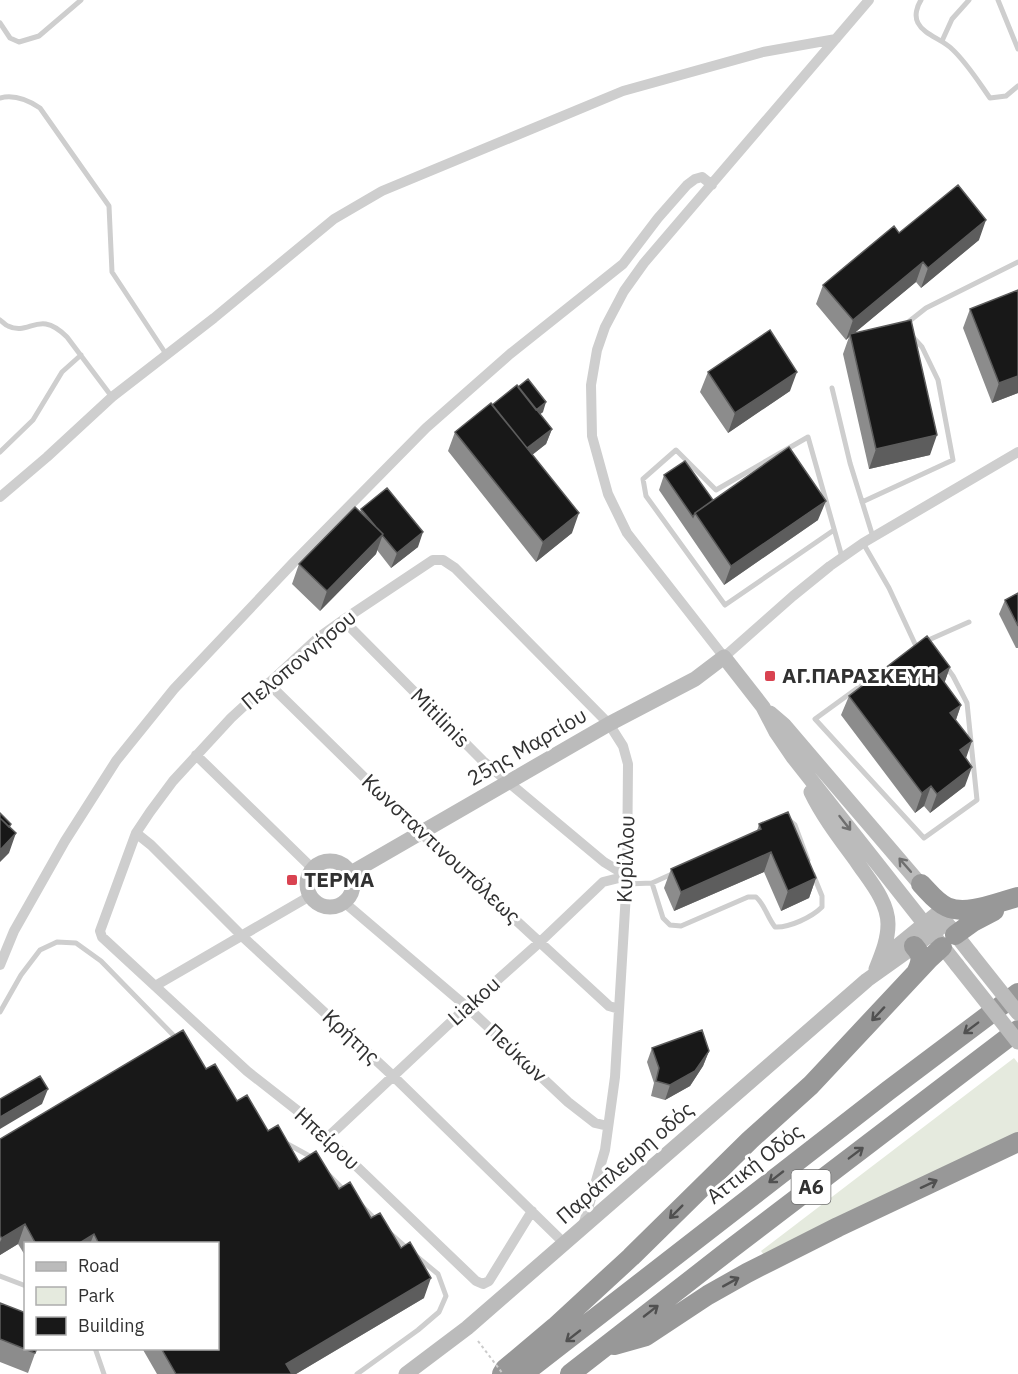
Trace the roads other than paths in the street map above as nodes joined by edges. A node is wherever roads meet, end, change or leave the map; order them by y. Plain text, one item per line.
1 (81, 0) edge
2 (869, 0) edge
3 (921, 0) edge
4 (969, 0) edge
5 (998, 0) edge
6 (0, 23) edge
7 (836, 39) junction
8 (942, 41) junction
9 (1018, 49) edge
10 (1018, 86) edge
11 (0, 98) edge
12 (712, 185) junction
13 (1018, 262) edge
14 (0, 320) edge
15 (903, 327) edge
16 (909, 333) edge
17 (166, 354) junction
18 (81, 355) junction
19 (832, 388) dead end
20 (112, 397) junction
21 (0, 452) edge
22 (1018, 452) edge
23 (0, 497) edge
24 (862, 502) junction
25 (834, 530) junction
26 (873, 537) junction
27 (863, 543) junction
28 (842, 558) junction
29 (443, 560) joint
30 (343, 620) junction
31 (969, 622) dead end
32 (928, 640) junction
33 (916, 646) junction
34 (934, 650) edge
35 (907, 653) edge
36 (724, 657) junction
37 (941, 658) edge
38 (888, 666) edge
39 (268, 683) junction
40 (763, 707) junction
41 (609, 724) junction
42 (196, 755) junction
43 (793, 757) junction
44 (508, 782) junction
45 (779, 821) edge
46 (421, 833) junction
47 (136, 834) junction
48 (683, 868) edge
49 (313, 869) junction
50 (351, 873) junction
51 (626, 880) junction
52 (652, 883) junction
53 (921, 884) junction
54 (310, 896) junction
55 (1018, 898) edge
56 (345, 903) junction
57 (940, 929) junction
58 (242, 936) junction
59 (102, 937) joint
60 (540, 942) junction
61 (914, 946) junction
62 (0, 965) edge
63 (917, 971) junction
64 (872, 974) junction
65 (155, 986) junction
66 (1018, 993) edge
67 (467, 1007) junction
68 (619, 1009) junction
69 (0, 1012) edge
70 (1018, 1013) edge
71 (1018, 1030) edge
72 (1018, 1042) edge
73 (182, 1045) edge
74 (393, 1076) junction
75 (608, 1126) junction
76 (279, 1138) edge
77 (327, 1138) junction
78 (1018, 1142) edge
79 (349, 1194) edge
80 (357, 1202) edge
81 (532, 1211) junction
82 (582, 1229) junction
83 (564, 1243) junction
84 (0, 1276) edge
85 (24, 1285) edge
86 (605, 1347) junction
87 (96, 1350) edge
88 (104, 1374) edge
89 (357, 1374) edge
90 (406, 1374) edge
91 (502, 1374) edge
92 (523, 1374) edge
93 (570, 1374) edge

1 - 6 lane
2 - 7 street
3 - 8 lane
4 - 8 lane
5 - 9 lane
7 - 12 street
7 - 17 street
8 - 10 lane
11 - 17 lane
12 - 36 street
12 - 62 street
13 - 15 lane
14 - 18 lane
16 - 24 lane
17 - 20 street
18 - 20 lane
18 - 21 lane
19 - 24 lane
20 - 23 street
22 - 26 street
24 - 26 lane
25 - 25 lane
25 - 28 lane
26 - 27 street
27 - 28 street
27 - 33 lane
28 - 36 street
29 - 30 street, Πελοποννήσου
29 - 41 street, Κυρίλλου
30 - 39 street, Πελοποννήσου
30 - 44 street, Mitilinis
31 - 32 lane
32 - 33 lane
32 - 34 lane
33 - 35 lane
36 - 40 street
36 - 41 street, 25ης Μαρτίου
37 - 38 lane
39 - 42 street, Πελοποννήσου
39 - 46 street, Κωνσταντινουπόλεως
40 - 43 street
53 -> 40 street
41 - 44 street, 25ης Μαρτίου
41 - 51 street, Κυρίλλου
42 - 47 street, Πελοποννήσου
42 - 49 street
43 -> 57 street
43 - 64 street
44 - 46 street, 25ης Μαρτίου
44 - 51 street, Mitilinis
45 - 52 lane
46 - 50 street, 25ης Μαρτίου
46 - 60 street, Κωνσταντινουπόλεως
47 - 58 street, Κρήτης
47 - 59 street, Πελοποννήσου
48 - 52 lane
49 - 50 street
49 - 54 street
50 - 56 street
51 - 52 lane
51 - 60 street, Liakou
51 - 68 street, Κυρίλλου
53 - 55 highway
53 - 57 street
54 - 56 street
54 - 58 street
55 - 57 highway
56 - 67 street, Πεύκων
57 - 61 street, Παράπλευρη οδός
57 - 63 highway
57 - 64 street, Παράπλευρη οδός
57 - 70 street, bridge
57 - 72 street, bridge
58 - 65 street
58 - 74 street, Κρήτης
59 - 65 street, Ηπείρου
60 - 67 street, Liakou
60 - 68 street, Κωνσταντινουπόλεως
61 - 63 highway
61 - 64 street, Παράπλευρη οδός
63 -> 91 highway
64 - 82 street, Παράπλευρη οδός
65 - 77 street, Ηπείρου
66 -> 92 highway, Αττική Οδός / Α6
67 - 74 street, Liakou
67 - 75 street, Πεύκων
68 - 75 street, Κυρίλλου
69 - 73 lane
86 -> 71 highway, Α6
74 - 77 street, Liakou
74 - 81 street, Κρήτης
75 - 82 street, Κυρίλλου
76 - 79 lane
77 - 81 street, Ηπείρου
86 -> 78 highway
80 - 89 lane
81 - 83 street, Κρήτης
82 - 83 street, Παράπλευρη οδός
83 - 90 street, Παράπλευρη οδός
84 - 85 lane
86 - 93 highway, Α6
87 - 88 lane

